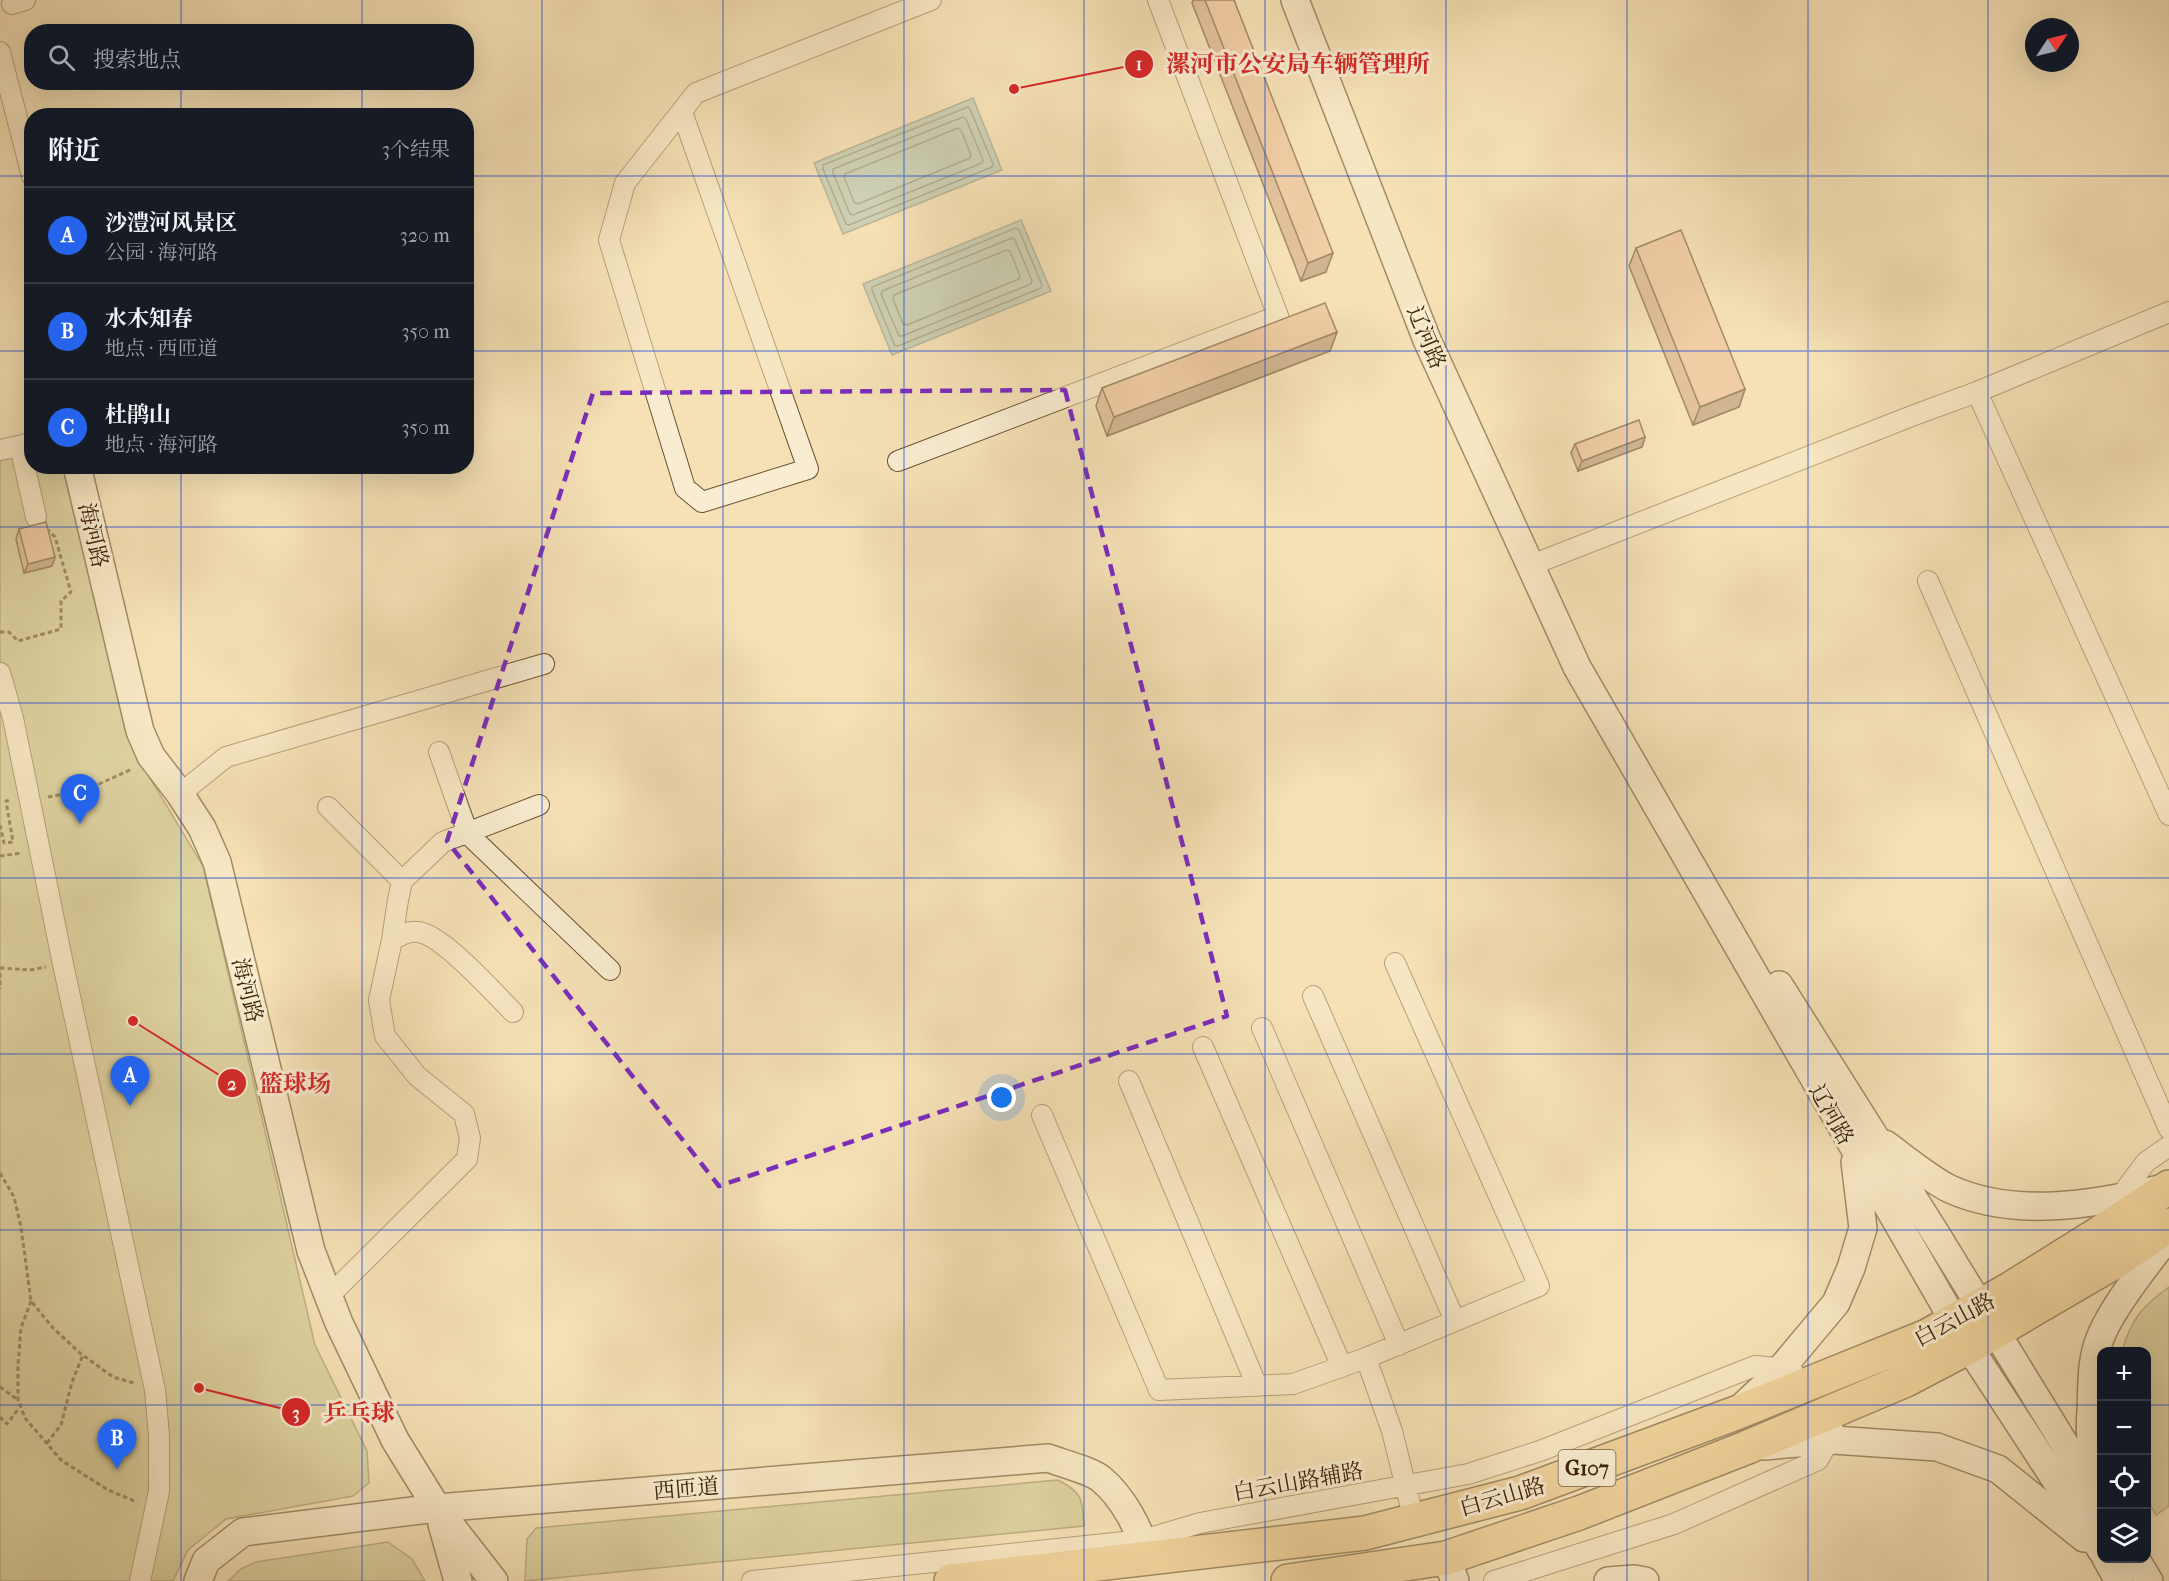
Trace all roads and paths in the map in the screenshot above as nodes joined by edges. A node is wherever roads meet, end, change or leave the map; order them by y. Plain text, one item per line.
1 (931, 0) edge
2 (1158, 0) edge
3 (1295, 0) edge
4 (883, 8) edge
5 (0, 52) edge
6 (682, 112) junction
7 (24, 145) edge
8 (2169, 312) edge
9 (1977, 392) junction
10 (24, 444) edge
11 (0, 450) edge
12 (898, 461) dead end
13 (30, 474) edge
14 (79, 474) edge
15 (36, 517) joint
16 (1529, 566) junction
17 (1928, 581) dead end
18 (0, 632) edge
19 (544, 664) dead end
20 (0, 673) edge
21 (439, 752) dead end
22 (151, 756) junction
23 (180, 794) junction
24 (30, 800) junction
25 (539, 805) dead end
26 (328, 807) dead end
27 (2169, 815) edge
28 (0, 825) edge
29 (468, 834) junction
30 (402, 881) junction
31 (392, 940) junction
32 (1395, 963) dead end
33 (63, 964) junction
34 (0, 968) edge
35 (610, 970) dead end
36 (0, 973) edge
37 (0, 989) edge
38 (1313, 996) dead end
39 (513, 1012) dead end
40 (1262, 1028) dead end
41 (1203, 1047) dead end
42 (1129, 1081) dead end
43 (1042, 1115) dead end
44 (2169, 1129) edge
45 (1865, 1145) junction
46 (2169, 1146) edge
47 (0, 1173) edge
48 (2169, 1187) edge
49 (2117, 1199) junction
50 (2169, 1225) edge
51 (2098, 1234) junction
52 (2169, 1235) edge
53 (2161, 1257) edge
54 (2118, 1260) junction
55 (329, 1296) junction
56 (31, 1301) junction
57 (1455, 1321) junction
58 (1975, 1327) junction
59 (1399, 1345) junction
60 (83, 1355) junction
61 (1366, 1358) junction
62 (1342, 1367) junction
63 (1781, 1368) junction
64 (1836, 1372) junction
65 (1257, 1386) junction
66 (0, 1387) edge
67 (155, 1389) junction
68 (18, 1400) junction
69 (1851, 1402) junction
70 (19, 1407) junction
71 (1736, 1413) junction
72 (0, 1418) edge
73 (1829, 1441) junction
74 (47, 1443) junction
75 (1748, 1448) junction
76 (2097, 1477) edge
77 (1406, 1486) junction
78 (2097, 1498) edge
79 (437, 1508) junction
80 (156, 1509) junction
81 (1414, 1520) junction
82 (2097, 1543) edge
83 (2097, 1548) edge
84 (1145, 1549) junction
85 (2109, 1563) edge
86 (2138, 1563) edge
87 (1451, 1570) edge
88 (140, 1581) edge
89 (198, 1581) edge
90 (459, 1581) edge
91 (494, 1581) edge
92 (752, 1581) edge
93 (951, 1581) edge
94 (1288, 1581) edge
95 (1494, 1581) edge
96 (1608, 1581) edge
97 (1645, 1581) edge
98 (2119, 1581) edge
99 (2149, 1581) edge

1 - 4 street
2 - 12 street
3 - 16 street, 辽河路
4 - 6 street
5 - 7 street
6 - 6 street
8 - 9 street
9 - 16 street
9 - 27 street
10 - 11 street
13 - 15 street
14 - 22 street, 海河路
15 - 18 path
16 - 45 street, 辽河路
17 - 44 street
19 - 23 street
20 - 24 street
21 - 29 street
22 - 23 street, 海河路
22 - 24 path
23 - 55 street, 海河路
24 - 28 path
24 - 33 street
25 - 29 street
26 - 30 street
29 - 30 street
29 - 35 street
30 - 31 street
31 - 39 street
31 - 55 street
32 - 57 street
33 - 34 path
33 - 67 street
36 - 37 path
38 - 57 street
40 - 59 street
41 - 62 street
42 - 65 street
43 - 65 street
45 - 49 street
45 - 58 street, 辽河路
45 - 63 street
46 - 49 street
47 - 56 path
48 - 49 street
48 - 51 highway, 白云山路 / G107
49 - 51 street
50 - 54 highway, 白云山路 / G107
51 - 58 highway, 白云山路 / G107
52 - 53 street
53 - 54 street
53 - 76 street
54 - 58 highway, 白云山路 / G107
55 - 79 street, 海河路
56 - 60 path
56 - 68 path
57 - 59 street
58 - 64 highway, 白云山路 / G107
58 - 69 highway, 白云山路 / G107
58 - 78 street, 辽河路
58 - 82 street, 辽河路
59 - 61 street
60 - 67 path
60 - 74 path
61 - 62 street
61 - 77 street
62 - 65 street
63 - 64 street, 白云山路辅路
63 - 71 street
63 - 77 street, 白云山路辅路
64 - 71 highway, 白云山路 / G107
66 - 68 path
67 - 80 street
68 - 70 path
69 - 73 street
69 - 75 highway, 白云山路 / G107
70 - 72 path
70 - 74 path
71 - 81 highway, 白云山路 / G107
73 - 75 street
73 - 83 street
73 - 95 street
74 - 80 path
75 - 87 highway, 白云山路 / G107
77 - 81 street
77 - 84 street, 白云山路辅路
79 - 84 street, 西匝道
79 - 89 street, 西匝道
79 - 90 street, 海河路
79 - 91 street, 海河路
80 - 88 street
81 - 84 highway, 白云山路 / G107
84 - 92 street, 白云山路辅路
84 - 93 highway, 白云山路 / G107
85 - 98 street
86 - 99 street
87 - 94 highway, 白云山路 / G107
96 - 97 street

